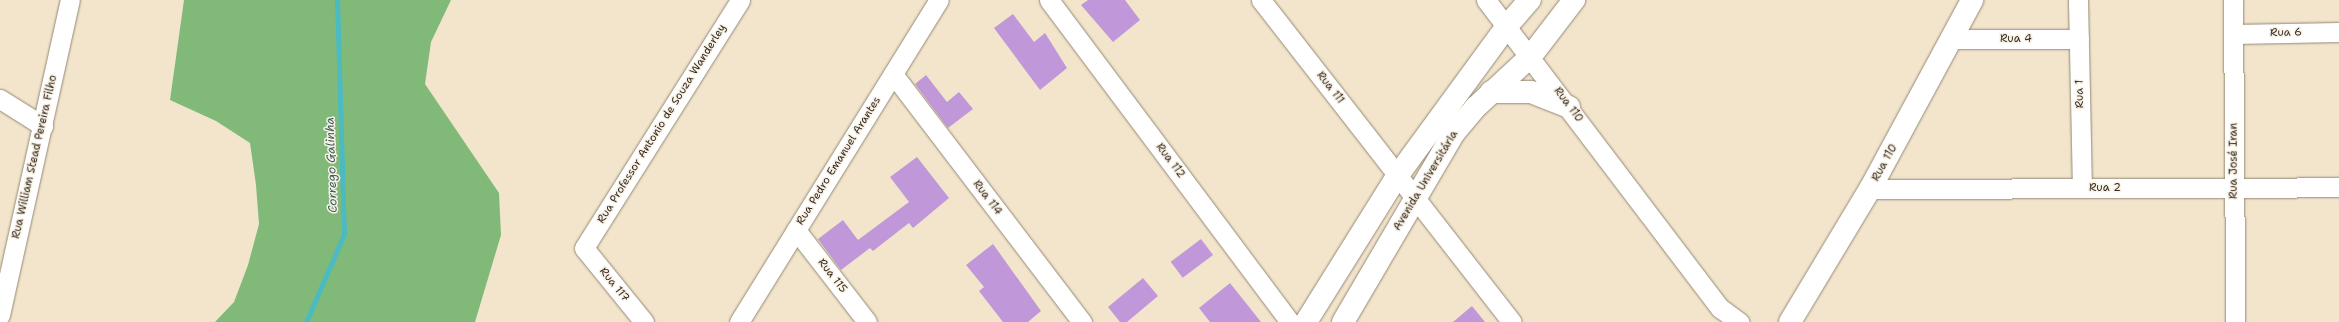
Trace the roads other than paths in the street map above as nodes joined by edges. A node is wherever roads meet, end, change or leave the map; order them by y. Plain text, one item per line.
1 (740, 0) edge
2 (939, 0) edge
3 (1049, 0) edge
4 (1261, 0) edge
5 (1486, 0) edge
6 (1530, 0) edge
7 (1574, 0) edge
8 (1972, 0) edge
9 (2078, 0) edge
10 (2233, 0) edge
11 (67, 3) edge
12 (1507, 26) junction
13 (2339, 32) edge
14 (2234, 34) junction
15 (1953, 39) junction
16 (2079, 39) junction
17 (1531, 56) junction
18 (893, 74) junction
19 (1491, 92) junction
20 (0, 99) edge
21 (1569, 107) junction
22 (43, 126) junction
23 (1398, 175) junction
24 (2339, 187) edge
25 (1870, 188) junction
26 (2082, 188) junction
27 (2235, 188) junction
28 (1415, 201) junction
29 (796, 230) junction
30 (584, 248) joint
31 (2, 290) edge
32 (1807, 294) junction
33 (0, 315) edge
34 (644, 322) edge
35 (739, 322) edge
36 (868, 322) edge
37 (1082, 322) edge
38 (1290, 322) edge
39 (1306, 322) edge
40 (1343, 322) edge
41 (1512, 322) edge
42 (1740, 322) edge
43 (1790, 322) edge
44 (1807, 322) edge
45 (2235, 322) edge

1 - 30 street, Rua Professor Antonio de Souza Wanderley
2 - 18 street, Rua Pedro Emanuel Arantes
3 - 38 street, Rua 112
4 - 23 street, Rua 111
5 - 12 street, Rua 110
6 - 12 street, Avenida Universitária
7 - 17 street, Avenida Universitária
8 - 15 street, Rua 110
9 - 16 street, Rua 1
10 - 14 street, Rua José Iran
11 - 22 street, Rua William Stead Pereira Filho
12 - 17 street, Rua 110
12 - 23 street, Avenida Universitária
13 - 14 street, Rua 6
14 - 27 street, Rua José Iran
15 - 16 street, Rua 4
15 - 25 street, Rua 110
16 - 26 street, Rua 1
17 - 19 street, Avenida Universitária
17 - 21 street, Rua 110
18 - 29 street, Rua Pedro Emanuel Arantes
18 - 37 street, Rua 114
19 - 21 street
19 - 28 street, Avenida Universitária
20 - 22 street
21 - 42 street, Rua 110
22 - 31 street, Rua William Stead Pereira Filho
23 - 28 street
23 - 39 street, Avenida Universitária
24 - 27 street, Rua 2
25 - 26 street, Rua 2
25 - 32 street, Rua 110
26 - 27 street, Rua 2
27 - 45 street, Rua José Iran
28 - 40 street, Avenida Universitária
28 - 41 street
29 - 35 street, Rua Pedro Emanuel Arantes
29 - 36 street, Rua 115
30 - 34 street, Rua 117
31 - 33 street, Rua William Stead Pereira Filho
32 - 43 street, Rua 110
32 - 44 street

